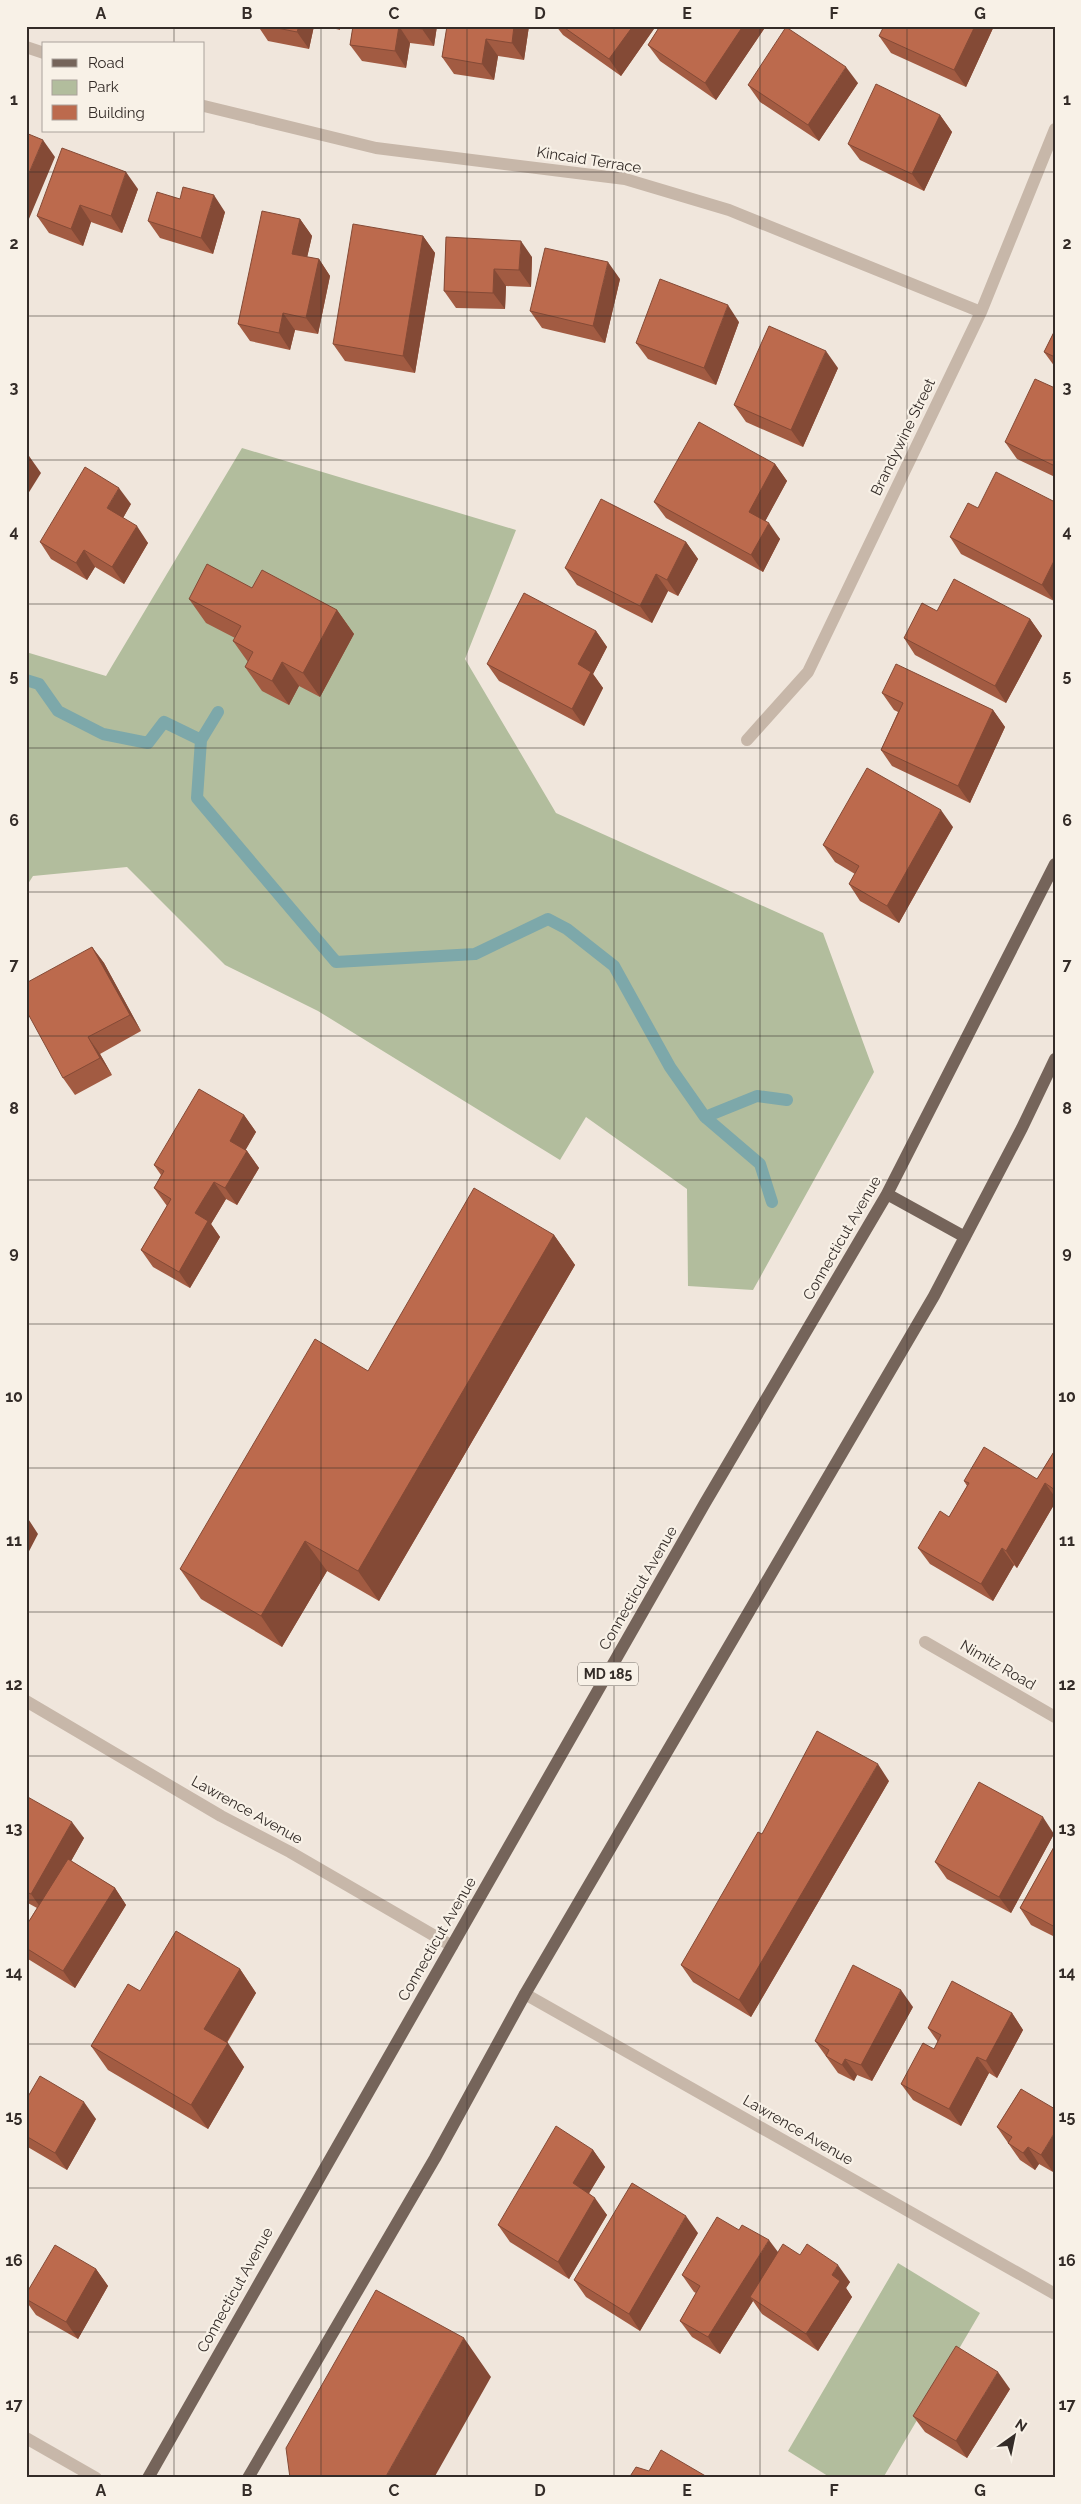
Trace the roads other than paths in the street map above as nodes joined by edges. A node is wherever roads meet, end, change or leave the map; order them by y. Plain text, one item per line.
1 (26, 47) edge
2 (42, 52) edge
3 (205, 106) edge
4 (1055, 129) edge
5 (981, 312) junction
6 (747, 740) dead end
7 (1055, 864) edge
8 (1055, 1059) edge
9 (887, 1194) junction
10 (965, 1237) junction
11 (926, 1642) dead end
12 (26, 1701) edge
13 (1055, 1716) edge
14 (452, 1946) junction
15 (525, 1994) junction
16 (1055, 2294) edge
17 (26, 2438) edge
18 (96, 2478) edge
19 (148, 2478) edge
20 (248, 2478) edge

1 - 2 street
3 - 5 street, Kincaid Terrace
4 - 5 street, Brandywine Street
5 - 6 street, Brandywine Street
7 - 9 main road, Connecticut Avenue / MD 185
8 - 10 main road
9 - 10 main road
9 - 14 main road, Connecticut Avenue / MD 185
10 - 15 main road
11 - 13 street, Nimitz Road
12 - 14 street, Lawrence Avenue
14 - 19 main road, Connecticut Avenue / MD 185
15 - 16 street, Lawrence Avenue
15 - 20 main road
17 - 18 street

